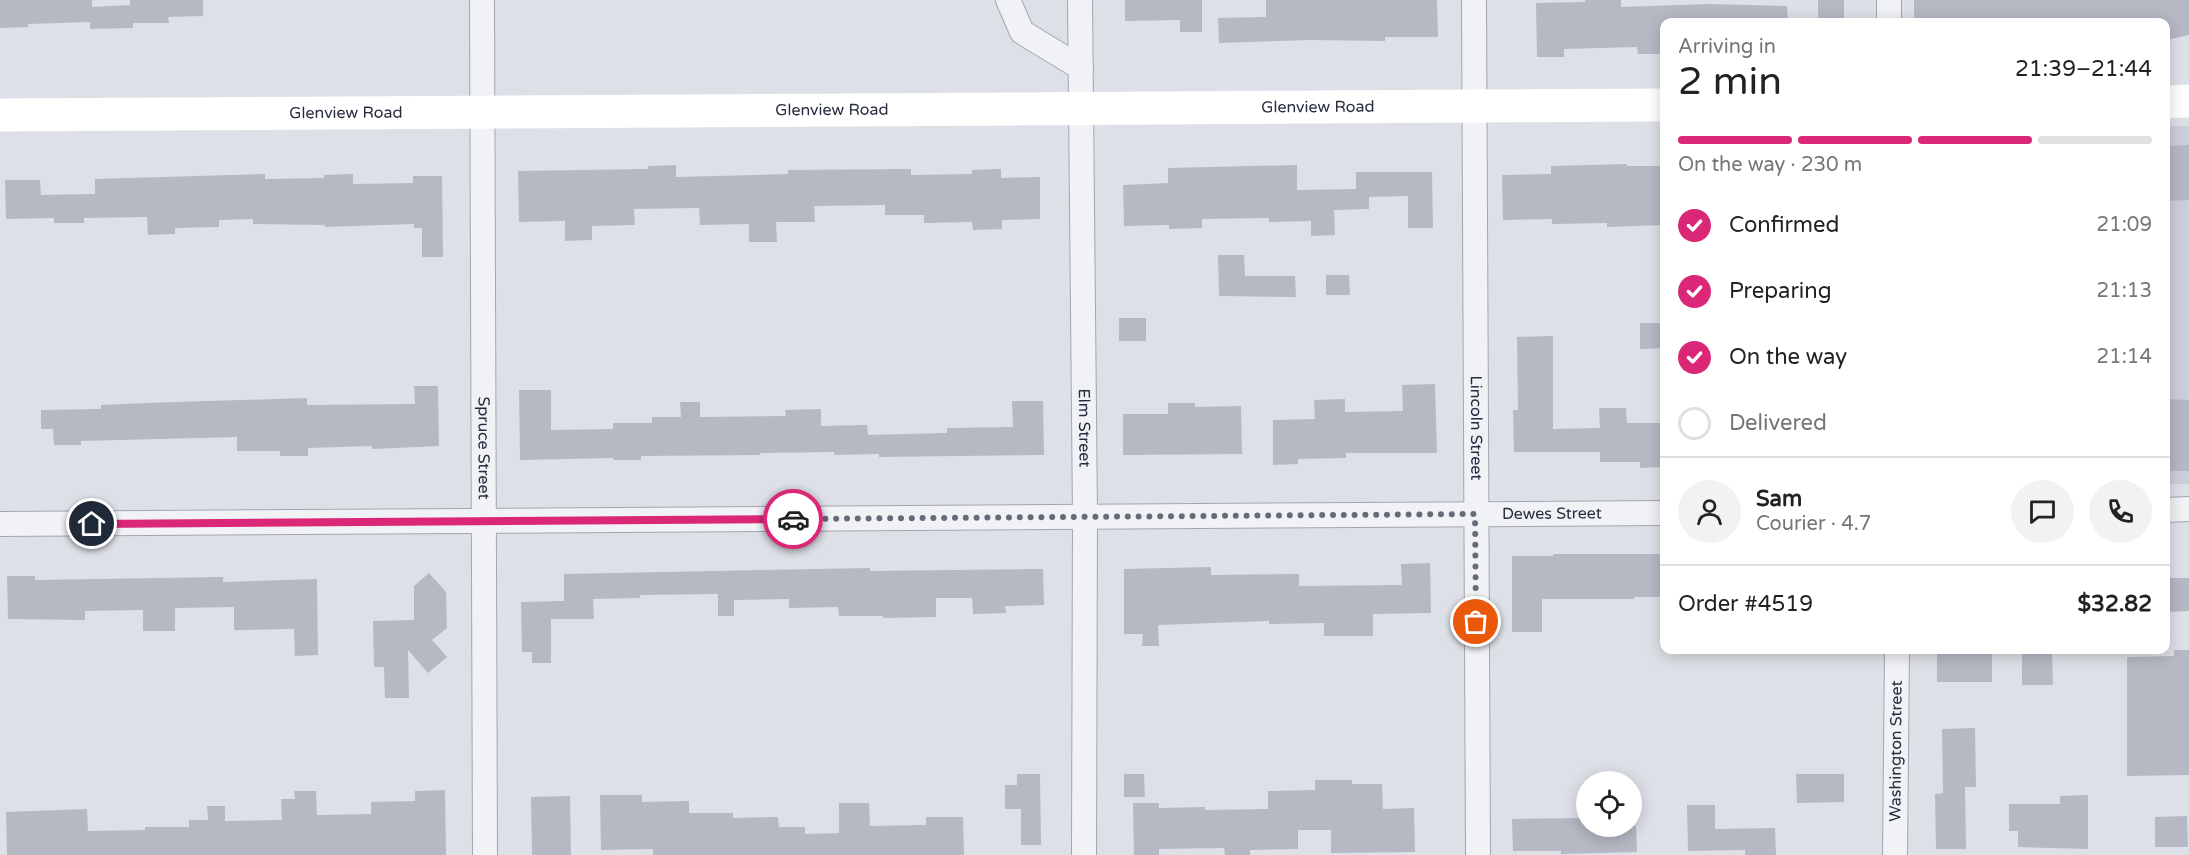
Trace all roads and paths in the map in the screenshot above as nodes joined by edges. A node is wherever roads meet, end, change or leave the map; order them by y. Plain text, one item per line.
1 (482, 0) edge
2 (1008, 0) edge
3 (1080, 0) edge
4 (1474, 0) edge
5 (1889, 0) edge
6 (1889, 18) edge
7 (1081, 68) junction
8 (2189, 101) edge
9 (2170, 102) edge
10 (1475, 105) junction
11 (1660, 105) edge
12 (1081, 108) junction
13 (483, 113) junction
14 (0, 115) edge
15 (2189, 509) edge
16 (2170, 510) edge
17 (1660, 513) edge
18 (1475, 514) junction
19 (1085, 517) junction
20 (484, 521) junction
21 (0, 524) edge
22 (1897, 654) edge
23 (486, 855) edge
24 (1084, 855) edge
25 (1478, 855) edge
26 (1895, 855) edge

1 - 13 street, Spruce Street
2 - 7 street
3 - 7 street, Elm Street
4 - 10 street, Lincoln Street
5 - 6 street
7 - 12 street, Elm Street
8 - 9 main road
10 - 11 main road, Glenview Road
10 - 12 main road, Glenview Road
10 - 18 street, Lincoln Street
12 - 13 main road, Glenview Road
12 - 19 street, Elm Street
13 - 14 main road, Glenview Road
13 - 20 street, Spruce Street
15 - 16 street
17 - 18 street, Dewes Street
18 - 19 street, Dewes Street
18 - 25 street, Lincoln Street
19 - 20 street, Dewes Street
19 - 24 street, Elm Street
20 - 21 street, Dewes Street
20 - 23 street, Spruce Street
22 - 26 street, Washington Street

